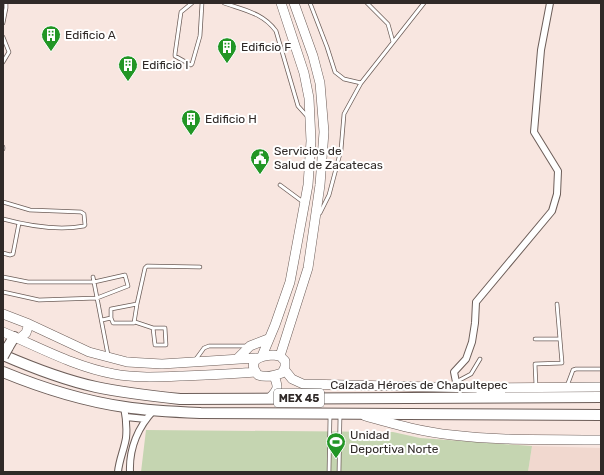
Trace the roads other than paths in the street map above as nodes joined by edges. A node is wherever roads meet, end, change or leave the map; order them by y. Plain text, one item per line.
1 (6, 3) edge
2 (192, 3) edge
3 (202, 3) edge
4 (224, 3) edge
5 (282, 3) edge
6 (294, 3) edge
7 (310, 3) edge
8 (367, 3) edge
9 (424, 3) edge
10 (550, 3) edge
11 (3, 23) edge
12 (3, 37) edge
13 (393, 42) junction
14 (3, 62) edge
15 (361, 84) junction
16 (310, 118) junction
17 (280, 185) dead end
18 (3, 202) edge
19 (305, 203) junction
20 (3, 219) edge
21 (315, 222) junction
22 (19, 223) junction
23 (3, 253) edge
24 (200, 267) dead end
25 (3, 277) edge
26 (93, 277) dead end
27 (94, 282) junction
28 (3, 292) edge
29 (97, 298) junction
30 (137, 304) junction
31 (557, 304) dead end
32 (3, 314) edge
33 (13, 318) junction
34 (111, 318) junction
35 (102, 320) junction
36 (135, 322) junction
37 (29, 324) junction
38 (153, 328) junction
39 (11, 336) edge
40 (268, 339) junction
41 (535, 339) dead end
42 (560, 339) junction
43 (250, 346) junction
44 (5, 353) edge
45 (280, 356) junction
46 (259, 357) junction
47 (109, 358) junction
48 (237, 359) junction
49 (480, 359) dead end
50 (194, 362) junction
51 (284, 369) junction
52 (601, 369) edge
53 (3, 372) edge
54 (256, 372) junction
55 (274, 376) junction
56 (458, 385) junction
57 (567, 387) junction
58 (601, 387) edge
59 (479, 388) junction
60 (536, 388) junction
61 (601, 397) edge
62 (270, 398) junction
63 (514, 398) junction
64 (124, 407) junction
65 (154, 410) junction
66 (335, 414) junction
67 (358, 414) junction
68 (601, 415) edge
69 (126, 417) junction
70 (146, 419) junction
71 (126, 438) junction
72 (135, 439) junction
73 (601, 440) edge
74 (118, 472) edge
75 (130, 472) edge
76 (328, 472) edge
77 (339, 472) edge

1 - 11 lane
2 - 3 lane
4 - 16 lane
5 - 16 street
6 - 21 street
7 - 15 lane
8 - 13 lane
9 - 13 lane
10 - 56 street
12 - 14 lane
13 - 15 lane
15 - 21 lane
16 - 19 street
17 - 19 lane
18 - 22 lane
19 - 40 street
20 - 22 lane
21 - 45 street
22 - 23 lane
24 - 30 lane
25 - 27 lane
26 - 27 lane
27 - 29 lane
27 - 29 lane
28 - 29 lane
29 - 35 lane
30 - 34 lane
30 - 36 lane
31 - 42 lane
32 - 33 street
33 - 37 street
33 - 39 street
34 - 35 lane
34 - 36 lane
35 - 47 lane
36 - 38 lane
37 - 39 street
37 - 47 street
38 - 38 lane
39 - 44 main road
39 - 54 street
40 - 43 street
40 - 46 street
41 - 42 lane
42 - 60 lane
43 - 48 street
43 - 50 lane
44 - 62 main road, Calzada Héroes de Chapultepec / MEX 45
45 - 46 street
45 - 51 street
46 - 48 street
46 - 54 street
47 - 50 street
48 - 50 street
49 - 56 lane
51 - 55 street
51 - 56 street
52 - 57 lane
53 - 64 main road, MEX 45
54 - 55 street
55 - 62 street
56 - 59 street
57 - 58 street
57 - 60 street
59 - 60 street
59 - 63 main road
61 - 63 main road, Calzada Héroes de Chapultepec / MEX 45
62 - 63 main road, Calzada Héroes de Chapultepec / MEX 45
64 - 65 main road, MEX 45
64 - 69 street
65 - 66 main road, MEX 45
65 - 70 street
66 - 67 main road, MEX 45
66 - 76 lane
66 - 77 lane
67 - 68 main road, MEX 45
67 - 73 street
69 - 70 street
69 - 71 street
70 - 72 street
71 - 72 street
71 - 74 street
72 - 75 street

